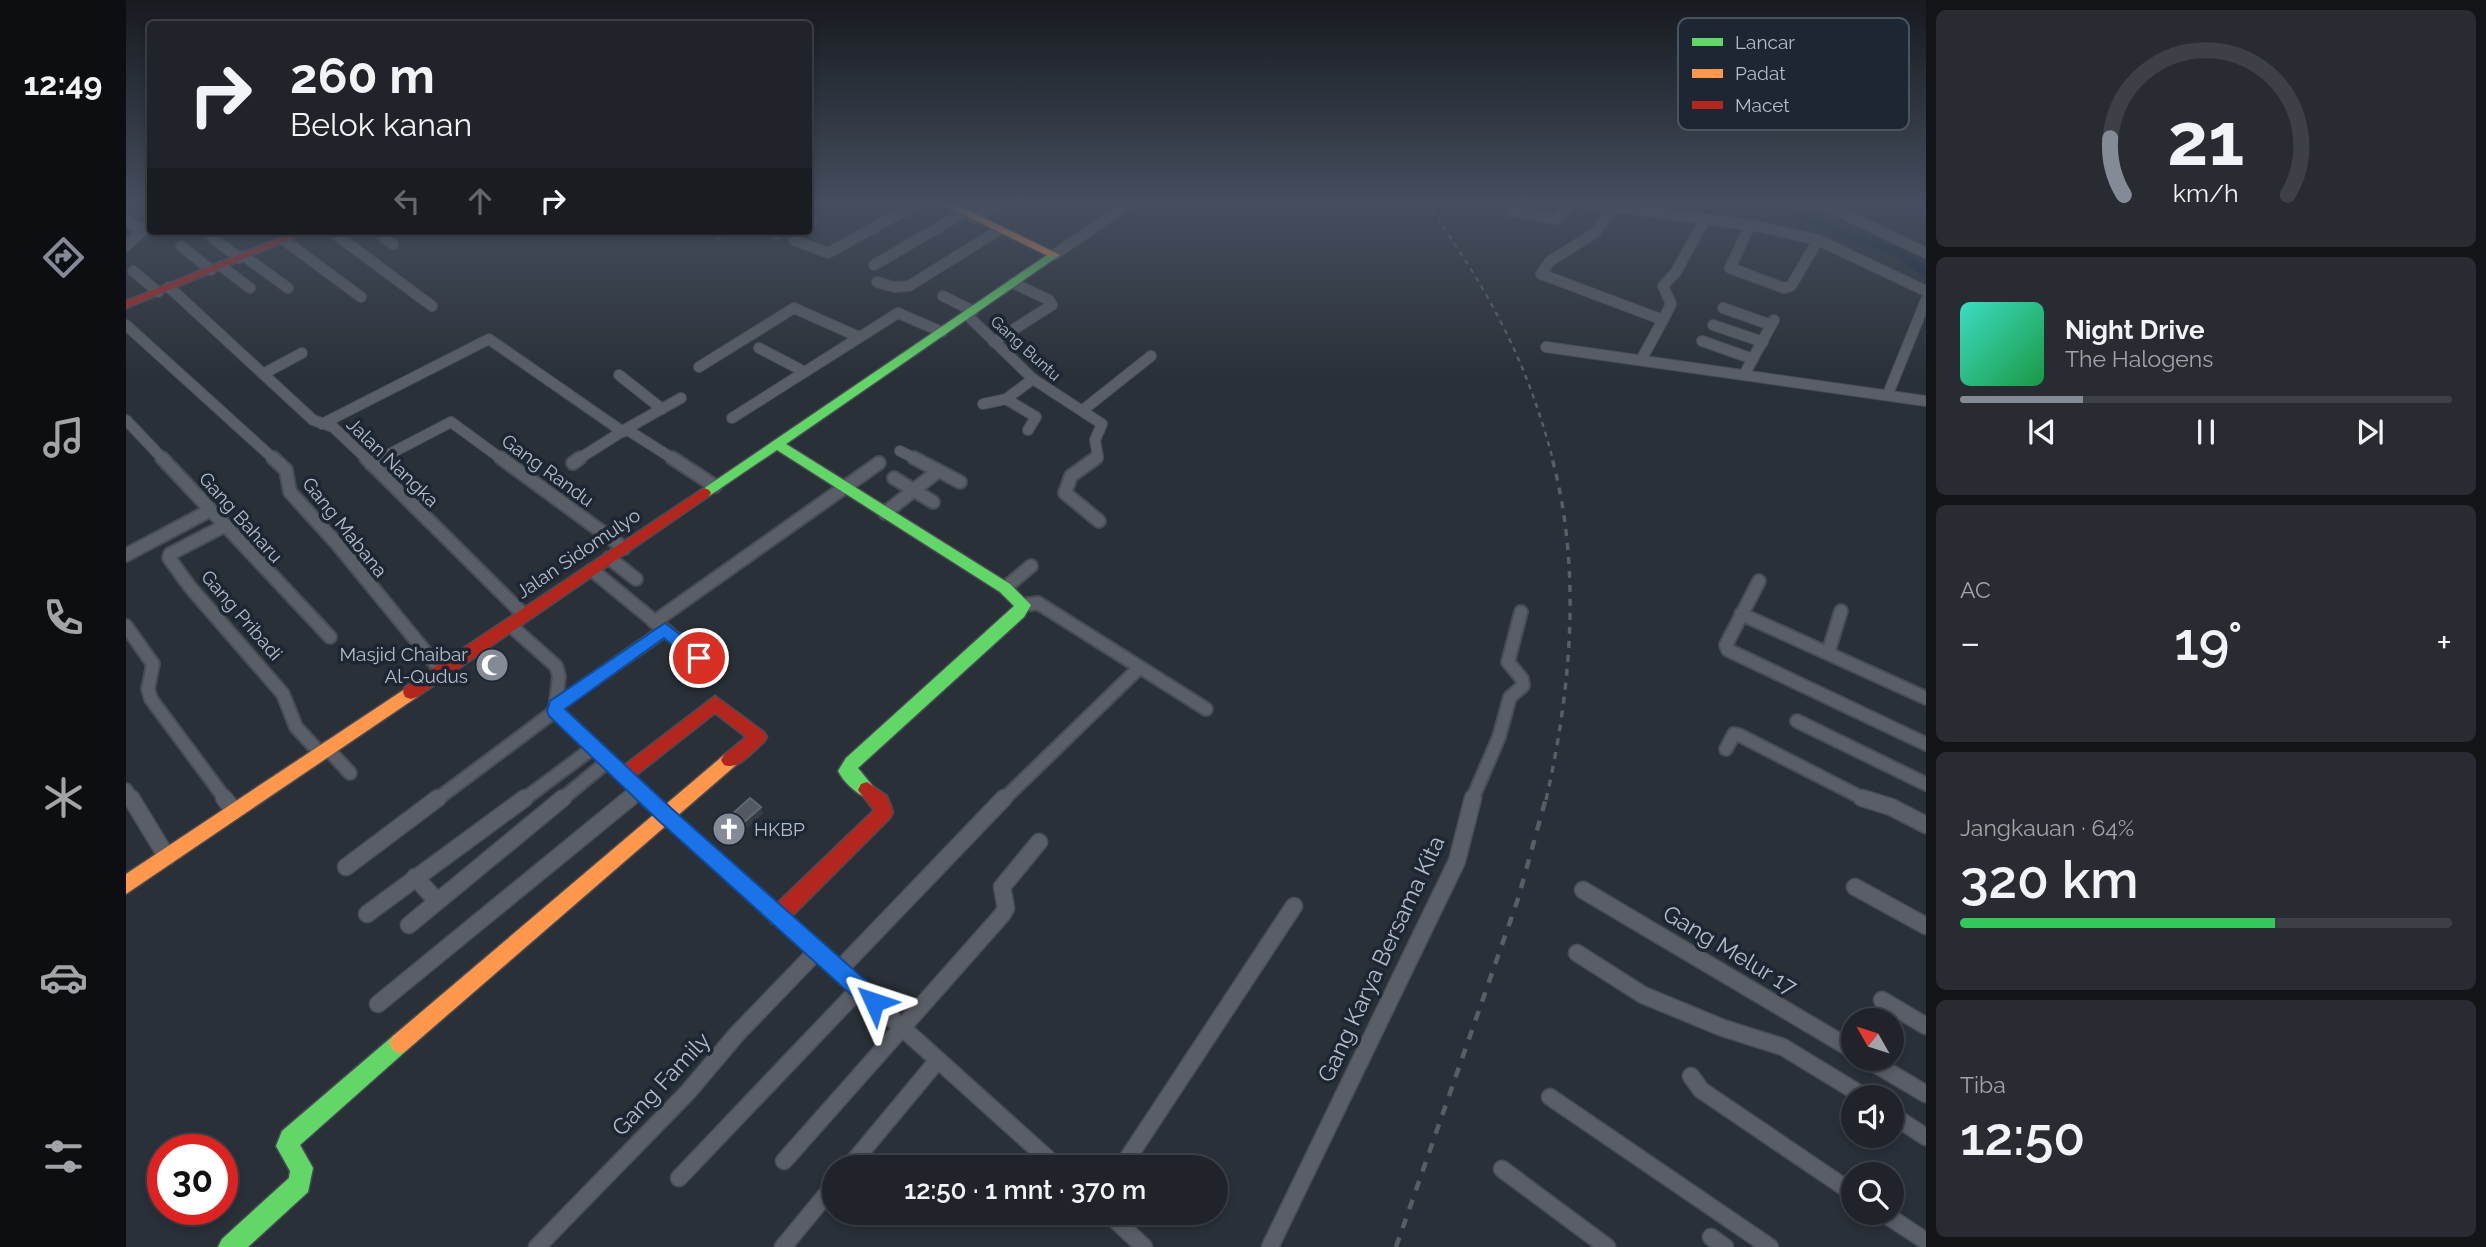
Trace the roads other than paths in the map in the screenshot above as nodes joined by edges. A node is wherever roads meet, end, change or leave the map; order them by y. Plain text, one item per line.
1 (204, 260) edge
2 (234, 260) edge
3 (247, 260) edge
4 (311, 260) edge
5 (370, 260) edge
6 (883, 260) edge
7 (950, 260) edge
8 (1046, 260) edge
9 (1551, 260) edge
10 (1682, 260) edge
11 (1734, 260) edge
12 (1806, 260) edge
13 (1861, 260) edge
14 (874, 265) dead end
15 (216, 268) junction
16 (133, 271) dead end
17 (877, 282) dead end
18 (1013, 283) junction
19 (250, 288) dead end
20 (288, 288) dead end
21 (164, 289) junction
22 (1926, 291) edge
23 (943, 296) dead end
24 (360, 297) dead end
25 (1926, 300) edge
26 (126, 305) edge
27 (432, 306) dead end
28 (1723, 308) dead end
29 (970, 313) junction
30 (1663, 320) junction
31 (126, 325) edge
32 (1713, 325) dead end
33 (942, 332) junction
34 (859, 337) junction
35 (1702, 341) dead end
36 (995, 342) junction
37 (1763, 342) junction
38 (1546, 347) dead end
39 (759, 348) dead end
40 (302, 352) dead end
41 (1151, 356) dead end
42 (1754, 359) junction
43 (1641, 360) junction
44 (699, 367) dead end
45 (805, 372) junction
46 (1745, 373) junction
47 (263, 374) junction
48 (619, 375) dead end
49 (1033, 379) junction
50 (1888, 394) junction
51 (681, 398) dead end
52 (1006, 399) junction
53 (1926, 401) edge
54 (983, 404) dead end
55 (662, 410) junction
56 (1083, 410) junction
57 (732, 418) dead end
58 (126, 420) edge
59 (322, 424) junction
60 (1102, 424) joint
61 (1028, 430) dead end
62 (625, 431) junction
63 (777, 444) junction
64 (900, 452) dead end
65 (573, 463) dead end
66 (879, 463) dead end
67 (371, 464) junction
68 (938, 471) junction
69 (894, 478) dead end
70 (960, 482) dead end
71 (715, 486) junction
72 (843, 488) junction
73 (912, 490) junction
74 (933, 502) dead end
75 (209, 511) junction
76 (885, 513) junction
77 (1100, 521) dead end
78 (226, 525) junction
79 (624, 548) junction
80 (126, 555) edge
81 (609, 558) junction
82 (1031, 565) dead end
83 (592, 570) junction
84 (636, 579) dead end
85 (1759, 581) dead end
86 (1005, 589) junction
87 (1023, 605) junction
88 (1841, 611) dead end
89 (1521, 612) dead end
90 (1741, 614) junction
91 (524, 615) junction
92 (510, 625) junction
93 (126, 626) edge
94 (659, 626) junction
95 (330, 637) dead end
96 (1828, 653) junction
97 (699, 658) dead end
98 (1139, 668) junction
99 (442, 672) junction
100 (1926, 698) edge
101 (556, 709) junction
102 (1206, 709) dead end
103 (1797, 721) dead end
104 (1926, 744) edge
105 (593, 747) junction
106 (1726, 749) dead end
107 (324, 750) junction
108 (608, 761) junction
109 (350, 773) dead end
110 (624, 775) junction
111 (1926, 784) edge
112 (126, 790) edge
113 (640, 790) junction
114 (234, 811) junction
115 (664, 814) junction
116 (1926, 825) edge
117 (1039, 842) dead end
118 (167, 858) junction
119 (346, 867) dead end
120 (415, 877) junction
121 (126, 885) edge
122 (1855, 887) dead end
123 (1583, 890) dead end
124 (436, 900) junction
125 (1294, 906) dead end
126 (367, 914) dead end
127 (778, 916) junction
128 (409, 925) dead end
129 (1926, 926) edge
130 (817, 951) junction
131 (1577, 953) dead end
132 (839, 970) junction
133 (860, 988) junction
134 (1882, 1000) dead end
135 (378, 1004) dead end
136 (1926, 1026) edge
137 (903, 1028) junction
138 (1841, 1043) edge
139 (939, 1060) junction
140 (1887, 1071) edge
141 (1691, 1076) dead end
142 (1845, 1085) edge
143 (1926, 1094) edge
144 (1550, 1097) dead end
145 (1904, 1123) edge
146 (1926, 1137) edge
147 (859, 1155) edge
148 (1044, 1155) edge
149 (1130, 1155) edge
150 (784, 1161) dead end
151 (1502, 1169) dead end
152 (679, 1178) dead end
153 (1841, 1185) edge
154 (822, 1200) edge
155 (1120, 1225) edge
156 (1901, 1225) edge
157 (1926, 1241) edge
158 (1140, 1246) edge
159 (230, 1247) edge
160 (537, 1247) edge
161 (783, 1247) edge
162 (1270, 1247) edge
163 (1607, 1247) edge
164 (1770, 1247) edge

1 - 15 street
2 - 15 main road
3 - 20 street
4 - 24 street
5 - 27 street
6 - 14 street
7 - 17 street
8 - 18 main road, Jalan Sidomulyo
9 - 30 street
10 - 30 street
11 - 12 street
13 - 22 street
15 - 19 street
15 - 21 main road
16 - 21 street, Jalan Nangka
18 - 29 main road, Jalan Sidomulyo
18 - 36 street
21 - 26 main road
21 - 47 street, Jalan Nangka
23 - 29 street
25 - 50 street
28 - 37 street
29 - 33 main road, Jalan Sidomulyo
29 - 36 street, Gang Buntu
30 - 43 street
31 - 99 street, Gang Mabana
32 - 37 street
33 - 34 street
33 - 63 main road, Jalan Sidomulyo
34 - 44 street
34 - 45 street
35 - 42 street
36 - 49 street, Gang Buntu
37 - 42 street
38 - 43 street
39 - 45 street
40 - 47 street
41 - 56 street
42 - 46 street
43 - 46 street
45 - 57 street
46 - 50 street
47 - 59 street, Jalan Nangka
48 - 55 street
49 - 52 street
49 - 56 street, Gang Buntu
50 - 53 street
51 - 55 street
52 - 54 street
52 - 61 street
55 - 62 street
56 - 60 street, Gang Buntu
58 - 75 street, Gang Baharu
59 - 62 street
59 - 67 street, Jalan Nangka
60 - 77 street
62 - 65 street
62 - 71 street
63 - 71 main road, Jalan Sidomulyo
63 - 72 main road
64 - 68 street
66 - 72 street
67 - 79 street, Gang Randu
67 - 91 street, Jalan Nangka
68 - 70 street
68 - 73 street
69 - 73 street
71 - 79 main road, Jalan Sidomulyo
72 - 76 main road
72 - 94 street
73 - 74 street
73 - 76 street
75 - 78 street, Gang Baharu
75 - 80 street
76 - 86 main road
78 - 95 street, Gang Baharu
78 - 107 street, Gang Pribadi
79 - 81 main road, Jalan Sidomulyo
81 - 83 main road, Jalan Sidomulyo
81 - 84 street
82 - 86 street
83 - 91 main road, Jalan Sidomulyo
83 - 94 street
85 - 90 street
86 - 87 main road
87 - 98 street
87 - 127 main road
88 - 96 street
89 - 162 street, Gang Karya Bersama Kita
90 - 96 street
90 - 104 street
91 - 92 main road, Jalan Sidomulyo
92 - 99 main road, Jalan Sidomulyo
92 - 101 street
93 - 114 street
94 - 97 street
94 - 101 street
96 - 100 street
98 - 102 street
98 - 132 street
99 - 107 main road, Jalan Sidomulyo
101 - 105 street
101 - 119 street
103 - 111 street
105 - 108 street
105 - 120 street
106 - 116 street
107 - 109 street
107 - 114 main road, Jalan Sidomulyo
108 - 110 street
108 - 124 street
110 - 113 street
110 - 115 main road
112 - 118 street
113 - 115 street
113 - 135 street
114 - 118 main road, Jalan Sidomulyo
115 - 127 street
115 - 159 main road
117 - 137 street
118 - 121 main road, Jalan Sidomulyo
120 - 124 street
120 - 126 street
122 - 129 street
123 - 138 street, Gang Melur 17
124 - 128 street
125 - 149 street
127 - 130 street
130 - 132 street
130 - 160 street, Gang Family
131 - 142 street
132 - 133 street
133 - 137 street
133 - 152 street
134 - 136 street
137 - 139 street
137 - 150 street
139 - 147 street
139 - 148 street
140 - 143 street
141 - 153 street
144 - 164 street
145 - 146 street
151 - 163 street
154 - 161 street
155 - 158 street
156 - 157 street

